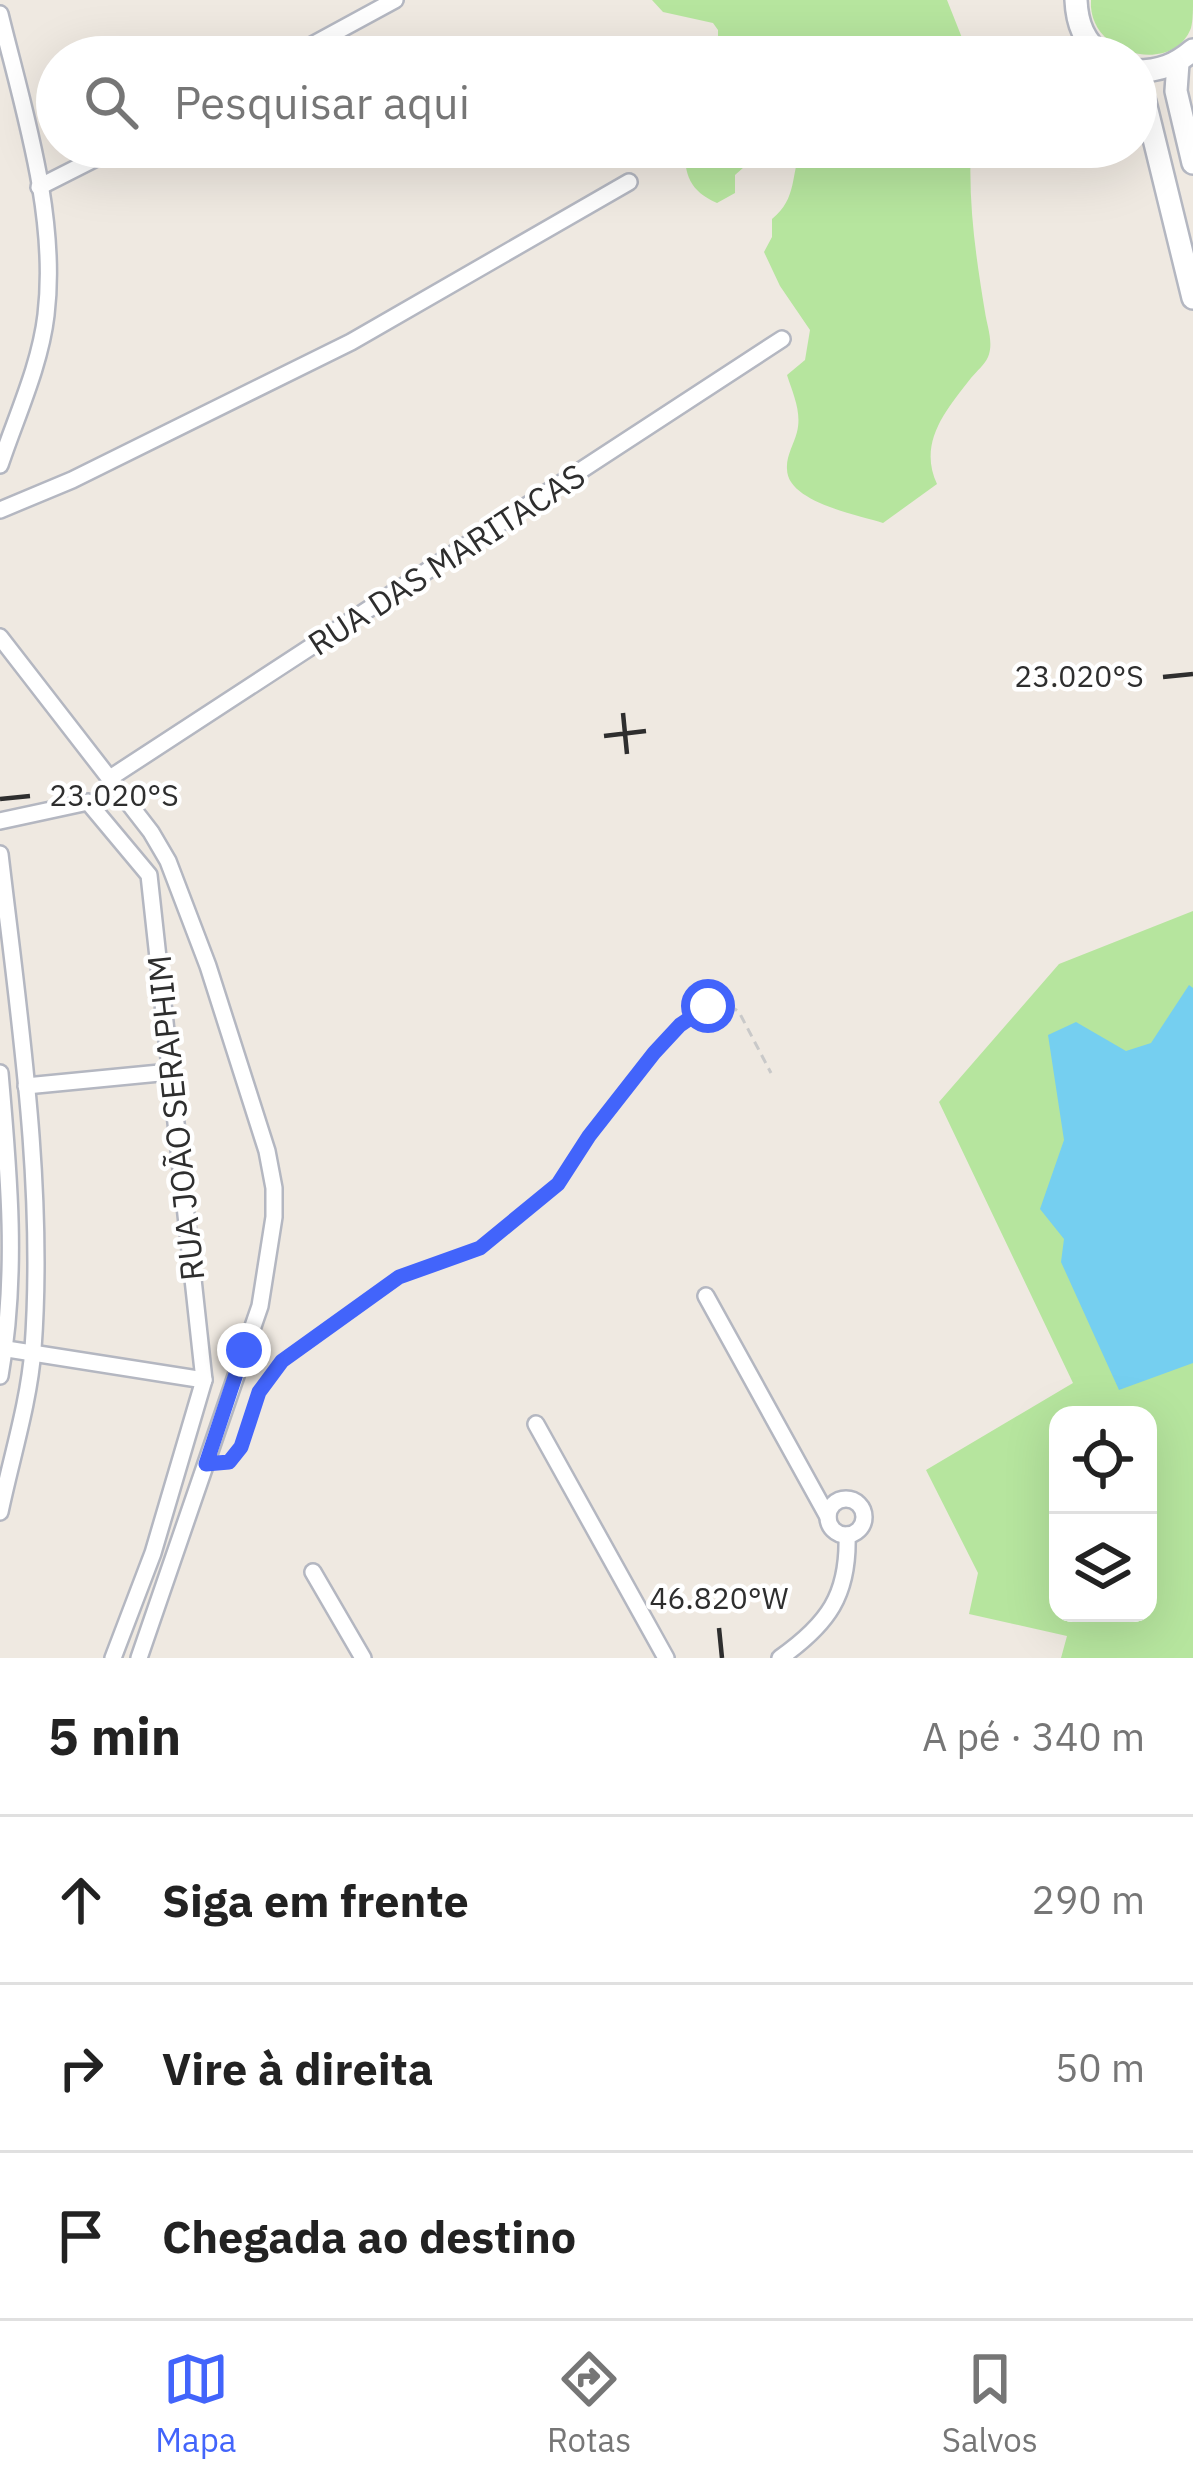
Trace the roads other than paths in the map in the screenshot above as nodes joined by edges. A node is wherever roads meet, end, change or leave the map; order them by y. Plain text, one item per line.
1 (395, 0) edge
2 (1076, 0) edge
3 (0, 14) edge
4 (329, 36) edge
5 (1085, 36) edge
6 (1185, 56) edge
7 (1157, 70) edge
8 (1157, 150) edge
9 (1193, 164) edge
10 (77, 168) edge
11 (629, 182) dead end
12 (39, 187) junction
13 (1193, 298) edge
14 (782, 339) dead end
15 (0, 465) edge
16 (0, 510) edge
17 (0, 637) edge
18 (110, 778) junction
19 (0, 821) edge
20 (0, 854) edge
21 (0, 1072) edge
22 (170, 1072) junction
23 (26, 1085) junction
24 (706, 1296) dead end
25 (2, 1348) edge
26 (33, 1352) junction
27 (0, 1376) edge
28 (204, 1380) junction
29 (536, 1424) dead end
30 (0, 1512) edge
31 (828, 1517) junction
32 (847, 1535) junction
33 (313, 1572) dead end
34 (113, 1658) edge
35 (139, 1658) edge
36 (363, 1658) edge
37 (667, 1658) edge
38 (781, 1658) edge

1 - 4 street
2 - 5 main road
3 - 12 street
6 - 7 main road
6 - 9 main road
8 - 13 main road
10 - 12 street
11 - 16 street
12 - 15 street
14 - 18 street, RUA DAS MARITACAS
17 - 18 street
18 - 35 street
19 - 22 street, RUA JOÃO SERAPHIM
20 - 23 street
21 - 25 street
22 - 23 street
22 - 28 street, RUA JOÃO SERAPHIM
23 - 26 street
24 - 31 street
25 - 26 street
25 - 27 street
26 - 28 street
26 - 30 street
28 - 34 street, RUA JOÃO SERAPHIM
29 - 37 street
31 - 32 street
31 - 32 street
32 - 38 street
33 - 36 street

